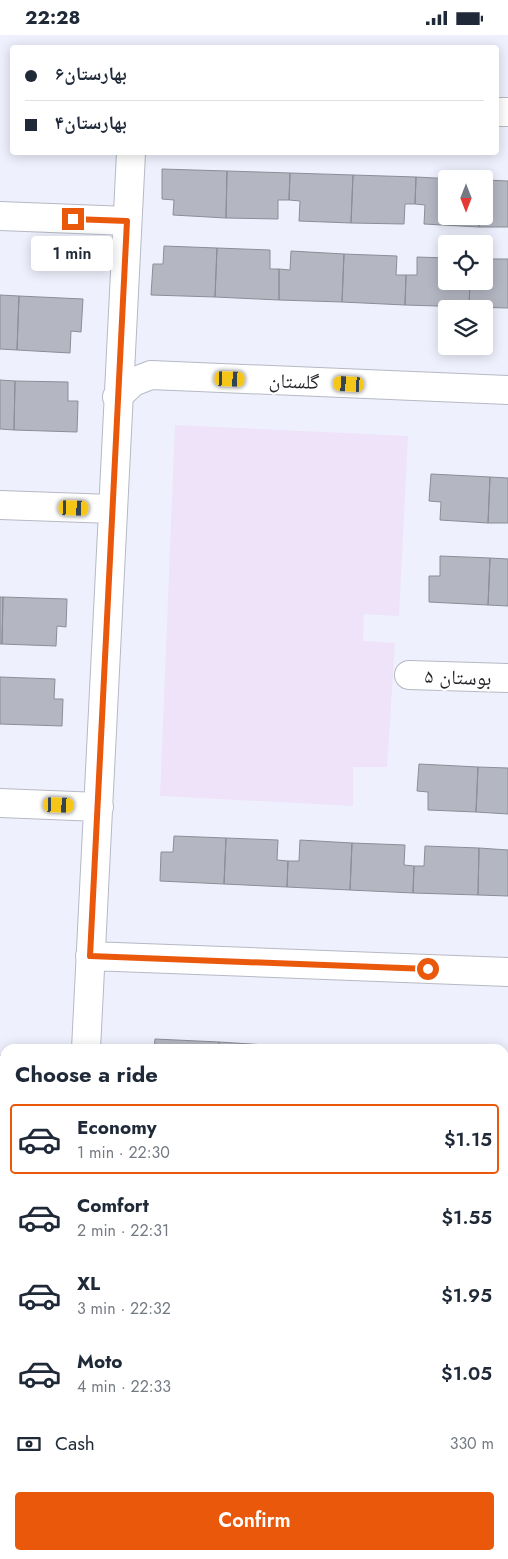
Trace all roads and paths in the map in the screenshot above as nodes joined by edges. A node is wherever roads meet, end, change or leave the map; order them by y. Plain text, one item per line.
1 (130, 155) edge
2 (0, 216) edge
3 (127, 221) junction
4 (508, 390) edge
5 (118, 397) junction
6 (0, 505) edge
7 (112, 509) junction
8 (408, 675) dead end
9 (508, 678) edge
10 (0, 803) edge
11 (98, 807) junction
12 (90, 956) junction
13 (508, 972) edge
14 (86, 1044) edge

1 - 3 street
2 - 3 street
3 - 5 street
4 - 5 street, گلستان
5 - 7 street
6 - 7 street
7 - 11 street
8 - 9 street, بوستان ۵
10 - 11 street
11 - 12 street
12 - 13 street
12 - 14 street

